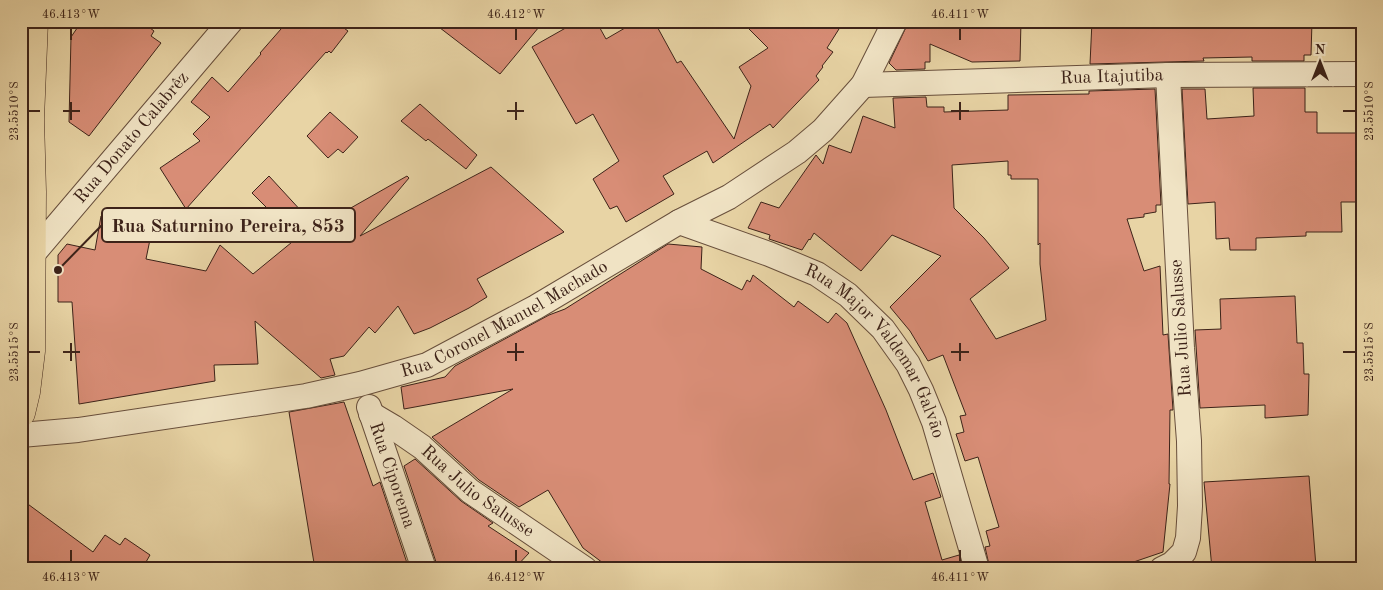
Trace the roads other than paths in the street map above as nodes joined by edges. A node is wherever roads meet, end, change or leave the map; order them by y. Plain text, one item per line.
1 (34, 21) edge
2 (231, 21) edge
3 (895, 21) edge
4 (1362, 74) edge
5 (1168, 75) junction
6 (863, 85) junction
7 (679, 222) junction
8 (32, 255) junction
9 (360, 384) junction
10 (21, 413) edge
11 (371, 414) junction
12 (21, 435) edge
13 (424, 569) edge
14 (585, 569) edge
15 (977, 569) edge
16 (1162, 569) edge

1 - 8 main road
2 - 8 street, Rua Donato Calabrêz
3 - 6 street, Rua Coronel Manuel Machado
4 - 5 street, Rua Itajutiba
5 - 6 street, Rua Itajutiba
5 - 16 street, Rua Julio Salusse
6 - 7 street, Rua Coronel Manuel Machado
7 - 9 street, Rua Coronel Manuel Machado
7 - 15 street, Rua Major Valdemar Galvão
8 - 10 main road
9 - 11 street, Rua Ciporema
9 - 12 street, Rua Coronel Manuel Machado
11 - 13 street, Rua Ciporema
11 - 14 street, Rua Julio Salusse

